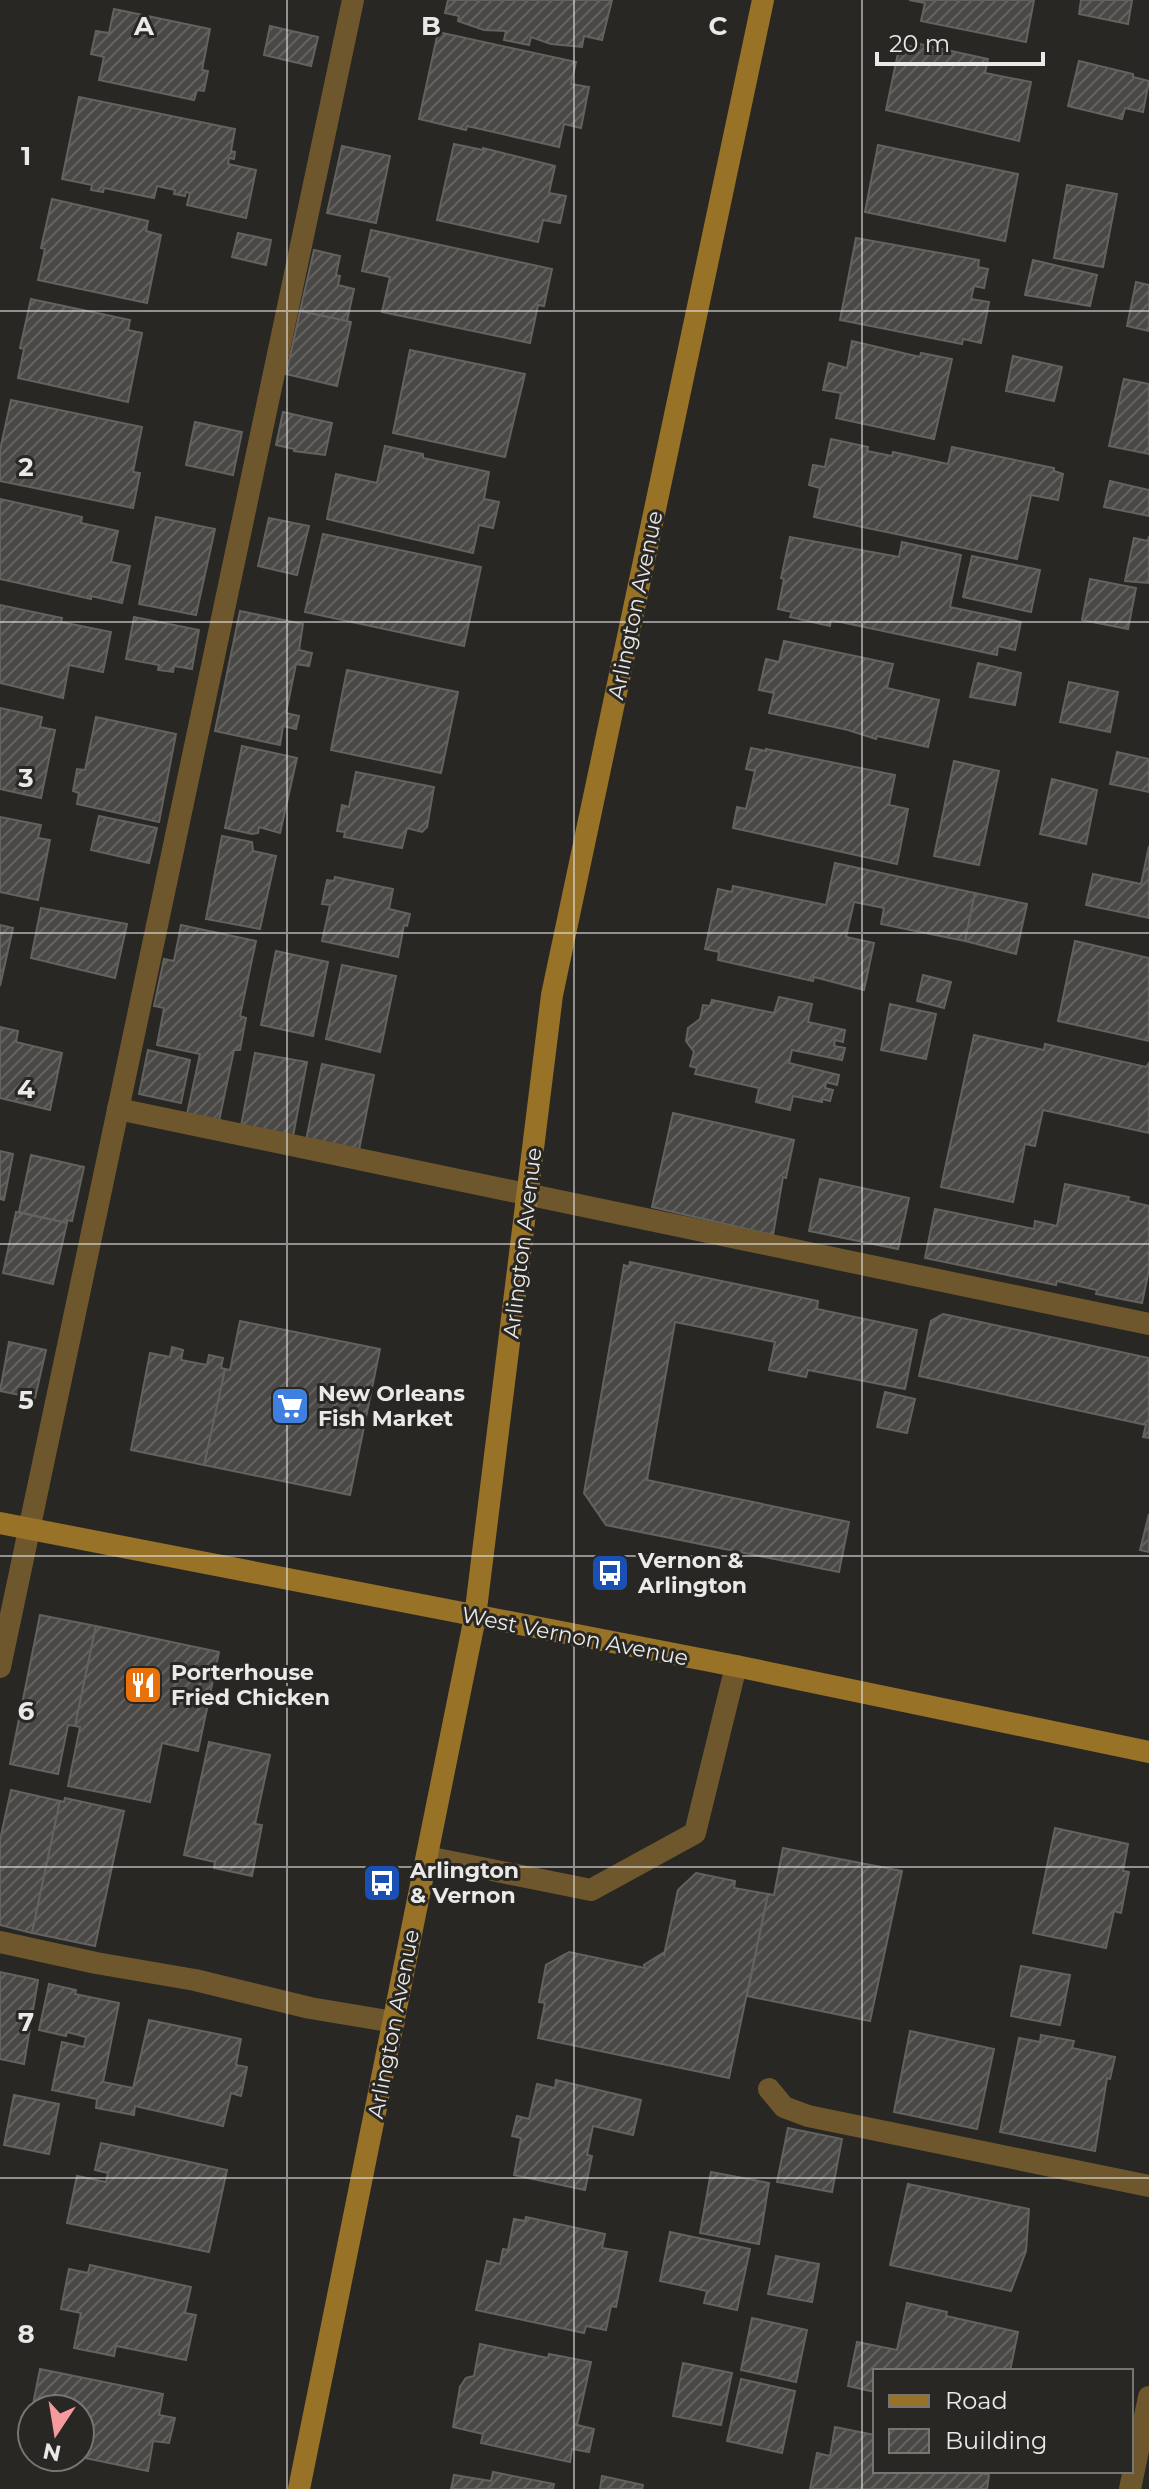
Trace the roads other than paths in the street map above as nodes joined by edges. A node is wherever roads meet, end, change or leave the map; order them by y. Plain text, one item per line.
1 (353, 0) edge
2 (763, 0) edge
3 (118, 1109) junction
4 (528, 1194) junction
5 (1149, 1324) edge
6 (0, 1523) edge
7 (29, 1529) junction
8 (475, 1617) junction
9 (736, 1666) junction
10 (0, 1667) edge
11 (1149, 1752) edge
12 (427, 1857) junction
13 (0, 1942) edge
14 (394, 2022) junction
15 (769, 2089) dead end
16 (1149, 2186) edge
17 (1149, 2397) edge
18 (299, 2489) edge
19 (1130, 2489) edge

1 - 3 street
2 - 4 main road, Arlington Avenue
3 - 4 street
3 - 7 street
4 - 5 street
4 - 8 main road, Arlington Avenue
6 - 7 main road, West Vernon Avenue
7 - 8 main road, West Vernon Avenue
7 - 10 street
8 - 9 main road, West Vernon Avenue
8 - 12 main road, Arlington Avenue
9 - 11 main road, West Vernon Avenue
9 - 12 street
12 - 14 main road, Arlington Avenue
13 - 14 street
14 - 18 main road, Arlington Avenue
15 - 16 street
17 - 19 street

